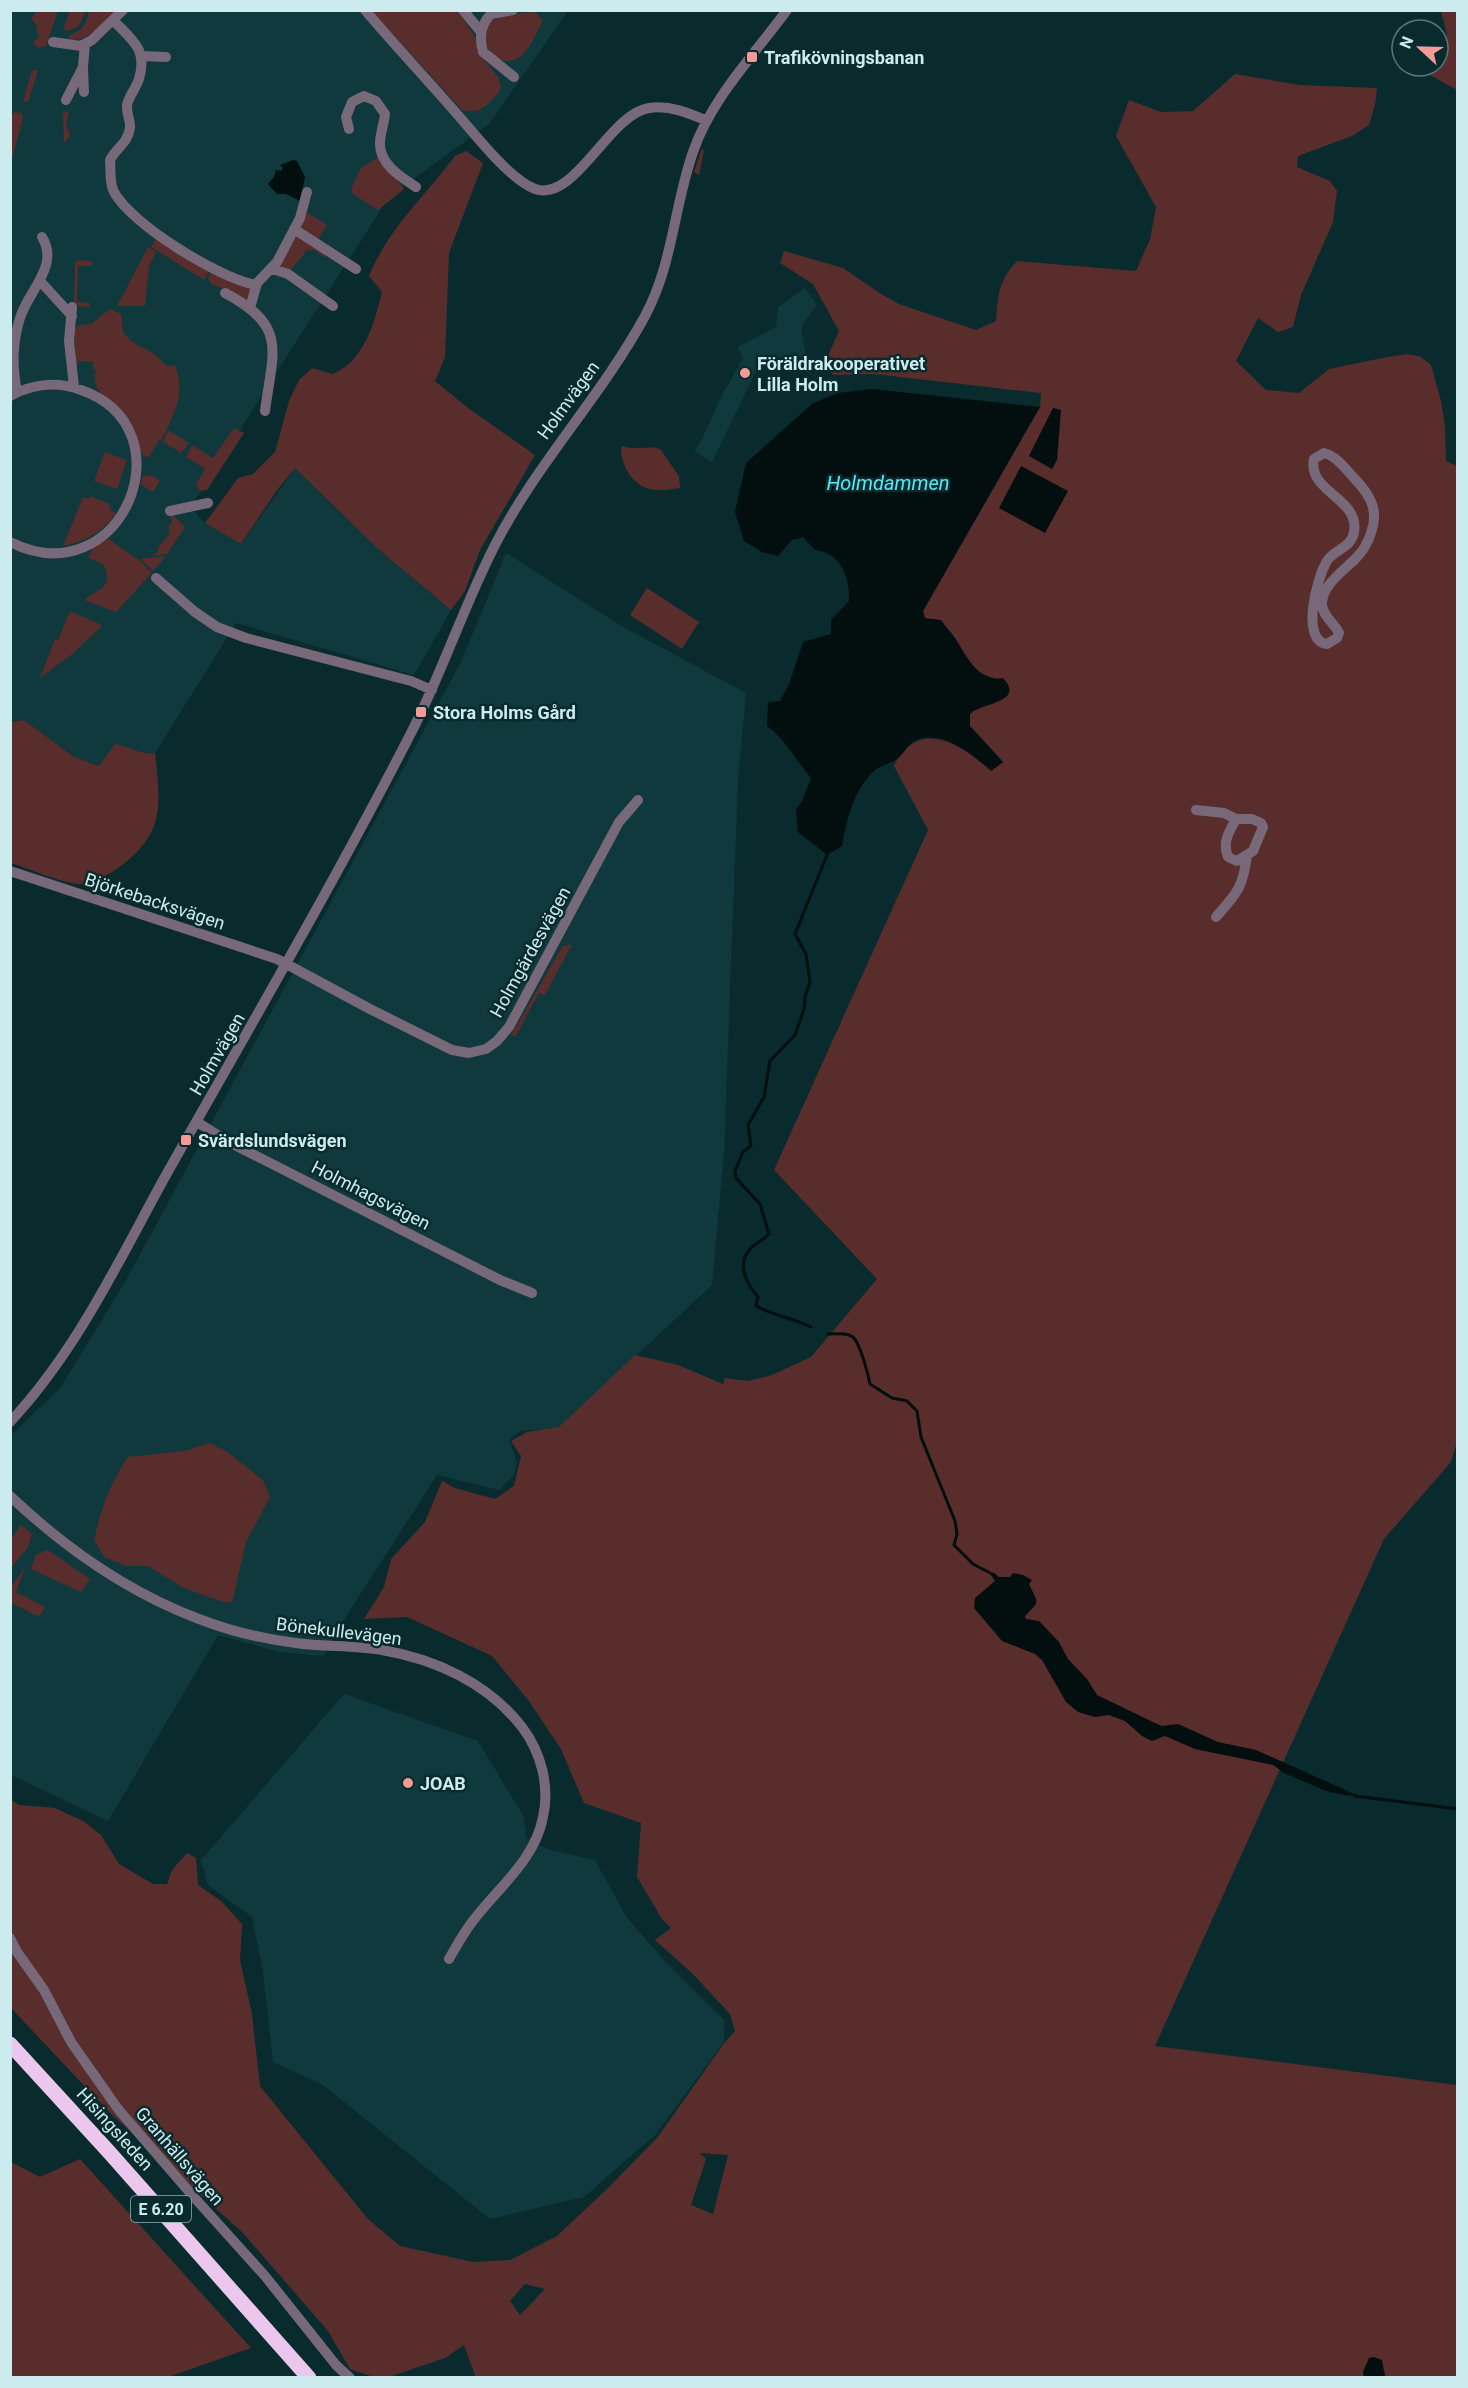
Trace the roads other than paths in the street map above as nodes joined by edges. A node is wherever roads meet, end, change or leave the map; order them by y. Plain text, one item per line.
1 (123, 10) edge
2 (365, 10) edge
3 (464, 10) edge
4 (513, 10) edge
5 (787, 10) edge
6 (113, 20) junction
7 (481, 32) junction
8 (53, 42) dead end
9 (85, 44) junction
10 (142, 56) junction
11 (166, 57) dead end
12 (83, 67) junction
13 (514, 77) dead end
14 (84, 92) dead end
15 (66, 100) dead end
16 (707, 121) junction
17 (349, 129) dead end
18 (416, 187) dead end
19 (307, 192) dead end
20 (294, 229) junction
21 (42, 237) dead end
22 (273, 269) junction
23 (356, 269) dead end
24 (40, 282) junction
25 (256, 285) junction
26 (225, 293) dead end
27 (333, 306) dead end
28 (250, 308) junction
29 (74, 387) junction
30 (14, 394) edge
31 (265, 411) dead end
32 (208, 503) dead end
33 (170, 511) dead end
34 (10, 542) edge
35 (156, 578) dead end
36 (1314, 634) joint
37 (432, 690) junction
38 (638, 800) dead end
39 (1196, 810) dead end
40 (1236, 819) junction
41 (1247, 855) junction
42 (10, 871) edge
43 (1216, 917) dead end
44 (286, 965) junction
45 (197, 1122) junction
46 (532, 1293) dead end
47 (10, 1422) edge
48 (10, 1496) edge
49 (10, 1938) edge
50 (449, 1959) dead end
51 (10, 2044) edge
52 (309, 2378) edge
53 (350, 2378) edge

1 - 6 street
2 - 16 street
3 - 7 street
4 - 7 street
5 - 16 street, Holmvägen
6 - 9 street
6 - 10 street
7 - 13 street
8 - 9 street
9 - 12 street
10 - 11 street
10 - 25 street
12 - 14 street
12 - 15 street
16 - 37 street, Holmvägen
17 - 18 street
19 - 20 street
20 - 22 street
20 - 23 street
21 - 24 street
22 - 25 street
22 - 27 street
24 - 29 street
24 - 30 street
25 - 28 street
26 - 28 street
28 - 31 street
29 - 30 street
29 - 34 street
32 - 33 street
35 - 37 street
36 - 36 street
37 - 44 street, Holmvägen
38 - 44 street, Holmgärdesvägen
39 - 40 street
40 - 41 street
40 - 41 street
41 - 43 street
42 - 44 street, Björkebacksvägen
44 - 45 street, Holmvägen
45 - 46 street, Holmhagsvägen
45 - 47 street, Holmvägen
48 - 50 street, Bönekullevägen
49 - 53 street, Granhällsvägen
51 - 52 highway, Hisingsleden / E 6.20

